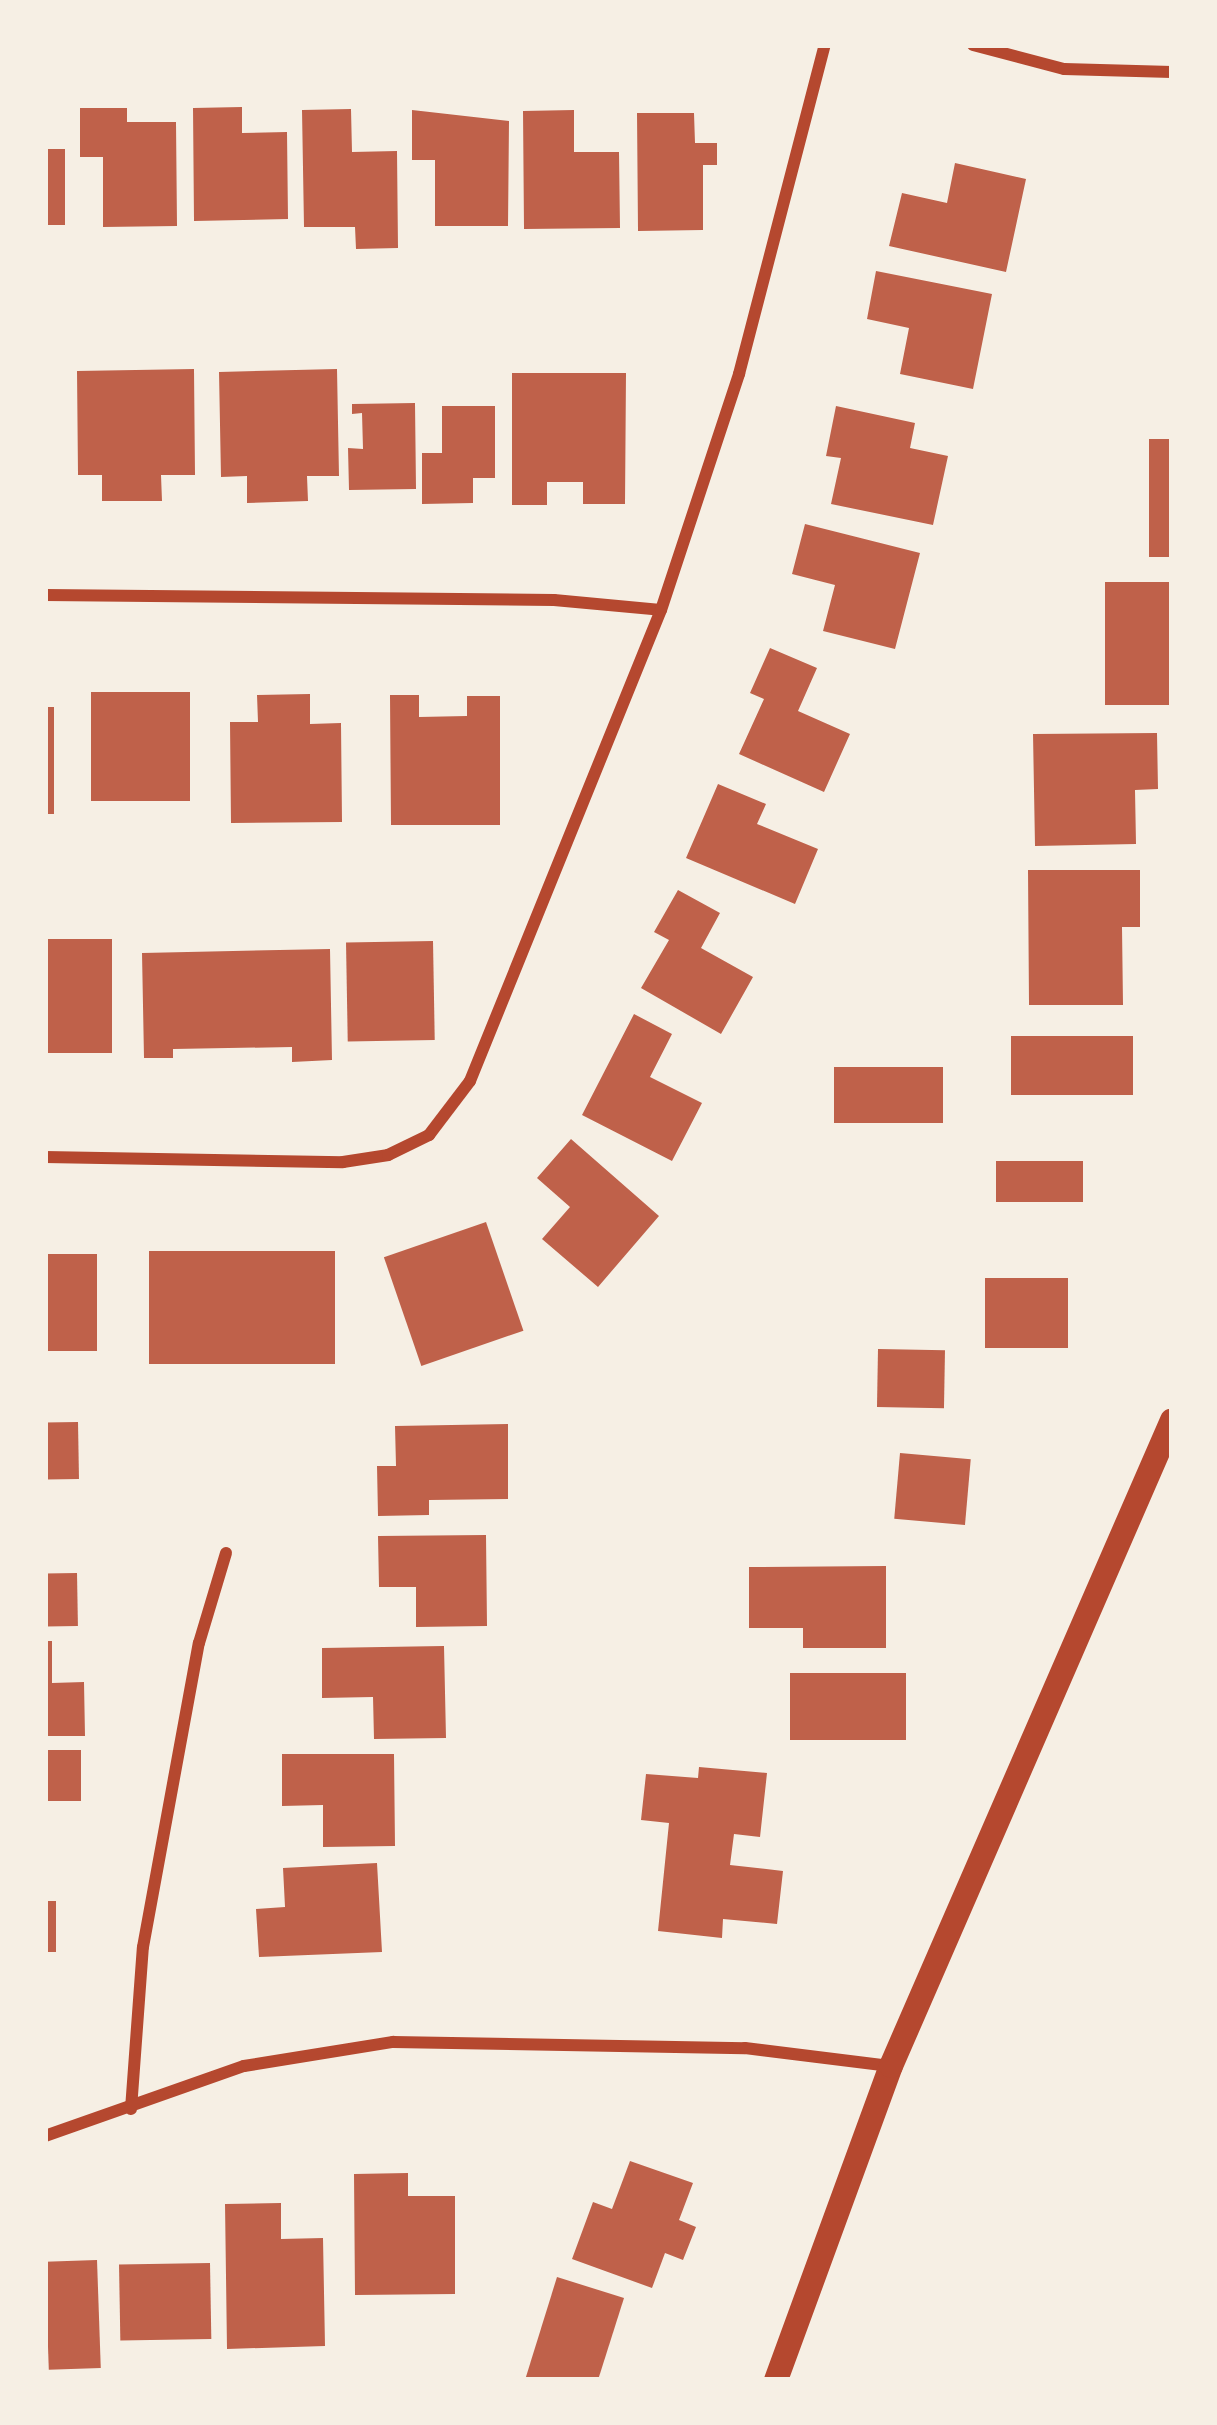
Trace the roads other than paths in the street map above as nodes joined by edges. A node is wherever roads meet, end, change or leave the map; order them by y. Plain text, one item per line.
1 (825, 45) edge
2 (973, 45) edge
3 (1172, 72) edge
4 (45, 595) edge
5 (661, 610) junction
6 (45, 1156) edge
7 (1172, 1420) edge
8 (226, 1553) dead end
9 (891, 2066) junction
10 (131, 2109) junction
11 (45, 2136) edge
12 (776, 2380) edge

1 - 5 street
2 - 3 street
4 - 5 street
5 - 6 street
7 - 9 main road
8 - 10 street
9 - 10 street
9 - 12 main road
10 - 11 street

